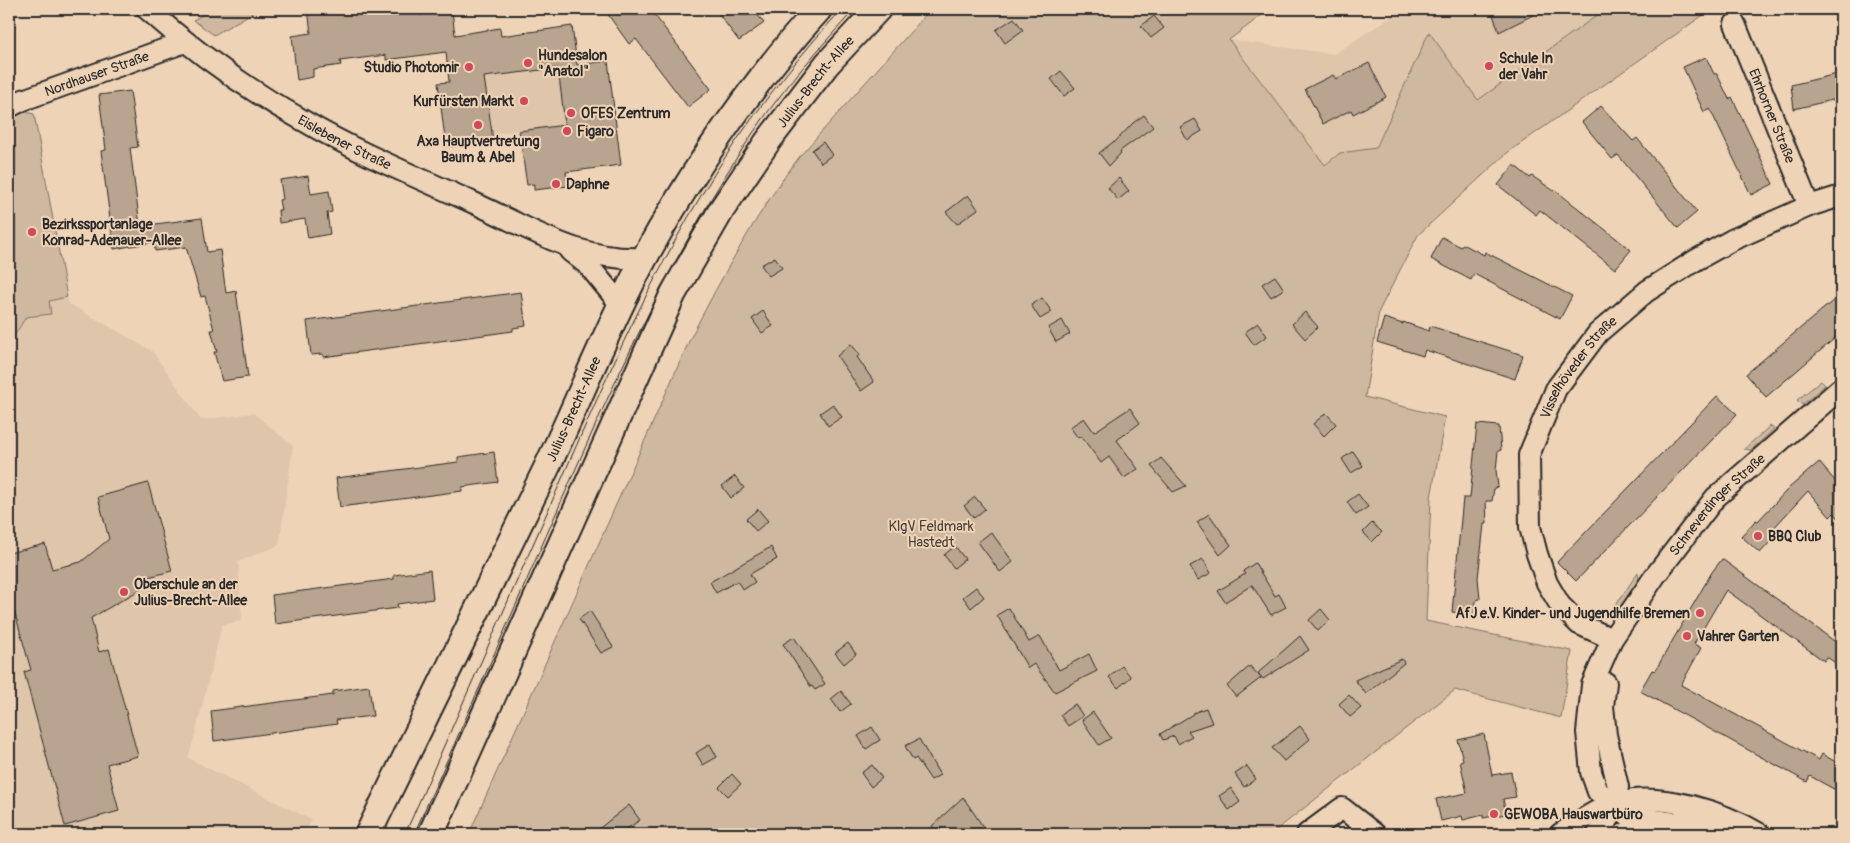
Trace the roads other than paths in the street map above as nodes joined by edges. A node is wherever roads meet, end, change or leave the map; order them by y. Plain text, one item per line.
1 (147, 9) edge
2 (819, 9) edge
3 (878, 9) edge
4 (1735, 24) dead end
5 (185, 42) junction
6 (9, 107) edge
7 (1841, 196) edge
8 (1809, 206) junction
9 (560, 244) junction
10 (645, 258) junction
11 (621, 305) junction
12 (1841, 388) edge
13 (1612, 639) junction
14 (1615, 803) junction
15 (1674, 822) junction
16 (368, 834) edge
17 (431, 834) edge
18 (1307, 834) edge
19 (1375, 834) edge
20 (1560, 834) edge
21 (1598, 834) edge
22 (1624, 834) edge
23 (1758, 834) edge

1 - 5 street, Eislebener Straße
2 - 10 main road, Julius-Brecht-Allee
3 - 17 main road, Julius-Brecht-Allee
4 - 8 street, Ehrhorner Straße
5 - 6 street, Nordhauser Straße
5 - 9 street, Eislebener Straße
7 - 8 street, Visselhöveder Straße
8 - 13 street, Visselhöveder Straße
9 - 10 street, Eislebener Straße
9 - 11 street, Eislebener Straße
10 - 11 main road, Julius-Brecht-Allee
11 - 16 main road, Julius-Brecht-Allee
12 - 13 street, Schneverdinger Straße
13 - 14 street, Schneverdinger Straße
14 - 15 street, Schneverdinger Straße
14 - 20 street
14 - 21 street
14 - 23 street
15 - 22 street
15 - 23 street
18 - 19 street

